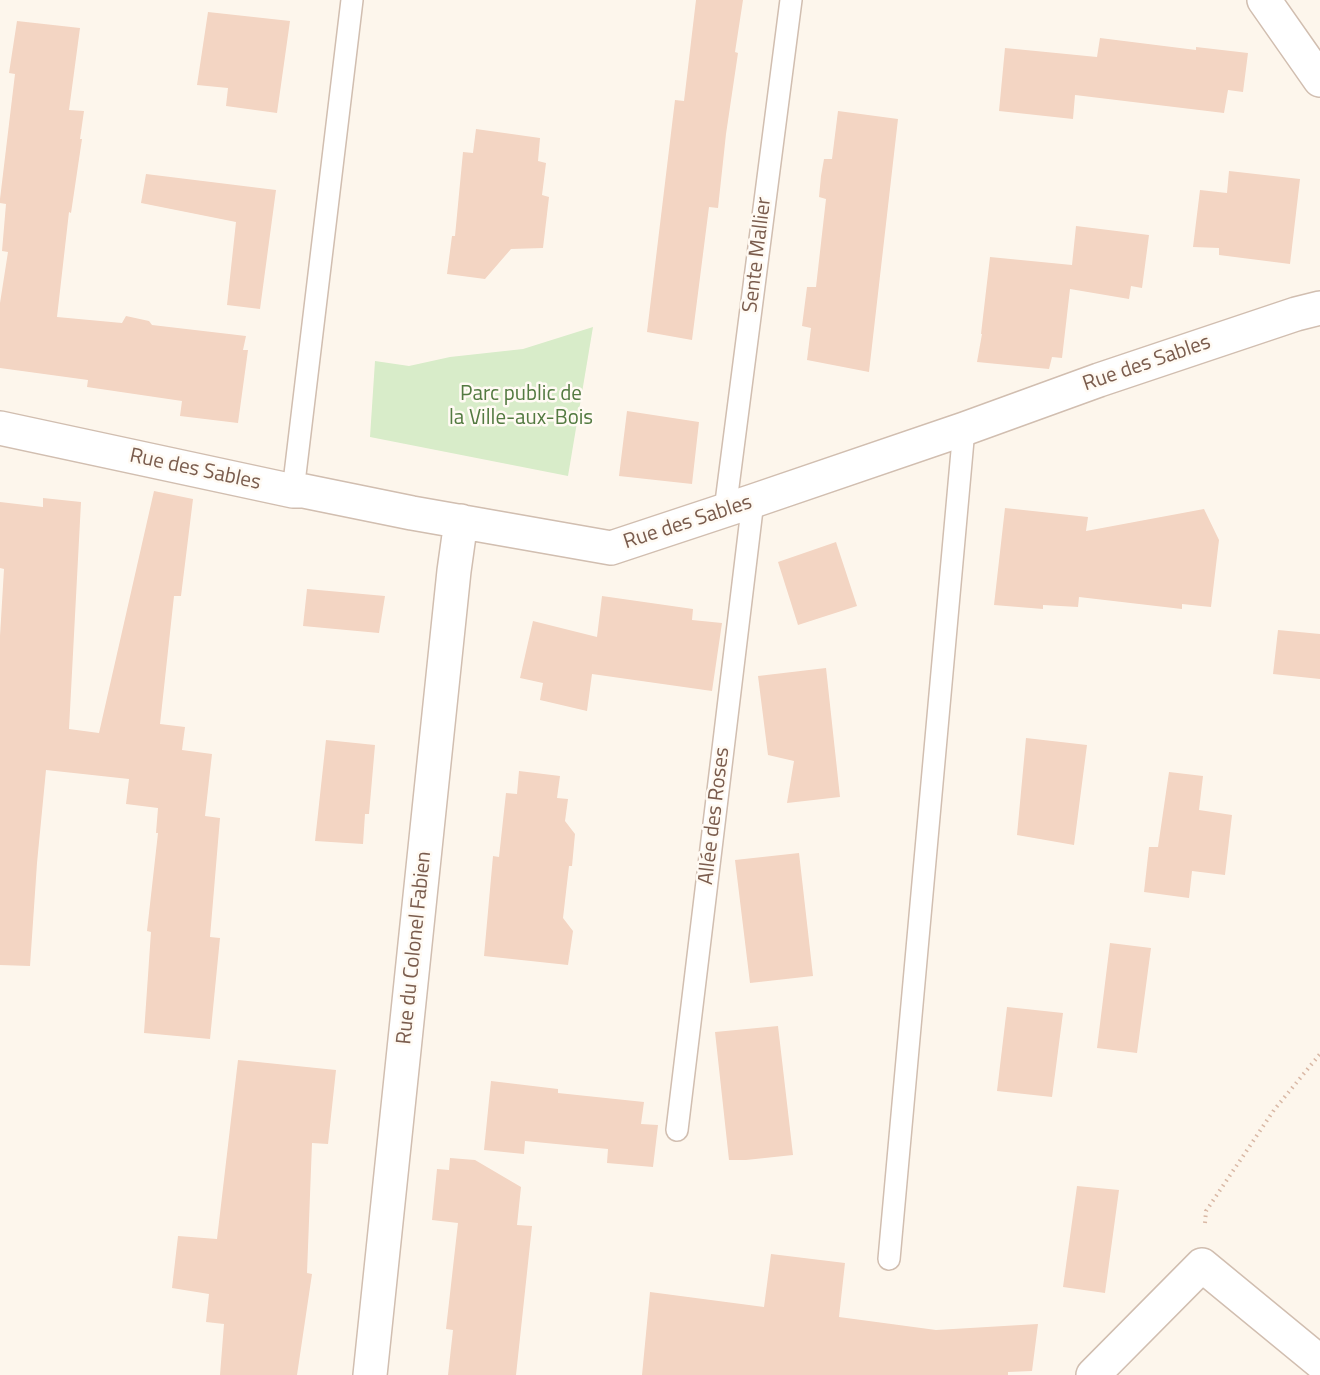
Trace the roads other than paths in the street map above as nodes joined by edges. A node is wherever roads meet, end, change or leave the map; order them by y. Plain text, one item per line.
1 (352, 0) edge
2 (791, 0) edge
3 (1264, 0) edge
4 (1320, 80) edge
5 (1320, 308) edge
6 (0, 428) edge
7 (964, 429) junction
8 (293, 491) junction
9 (739, 506) junction
10 (461, 521) junction
11 (677, 1130) dead end
12 (889, 1259) dead end
13 (1320, 1362) edge
14 (370, 1375) edge
15 (1093, 1375) edge

1 - 8 lane
2 - 9 lane, Sente Mallier
3 - 4 street
5 - 7 street, Rue des Sables
6 - 8 street, Rue des Sables
7 - 9 street, Rue des Sables
7 - 12 lane
8 - 10 street, Rue des Sables
9 - 10 street, Rue des Sables
9 - 11 lane, Allée des Roses
10 - 14 street, Rue du Colonel Fabien
13 - 15 street

